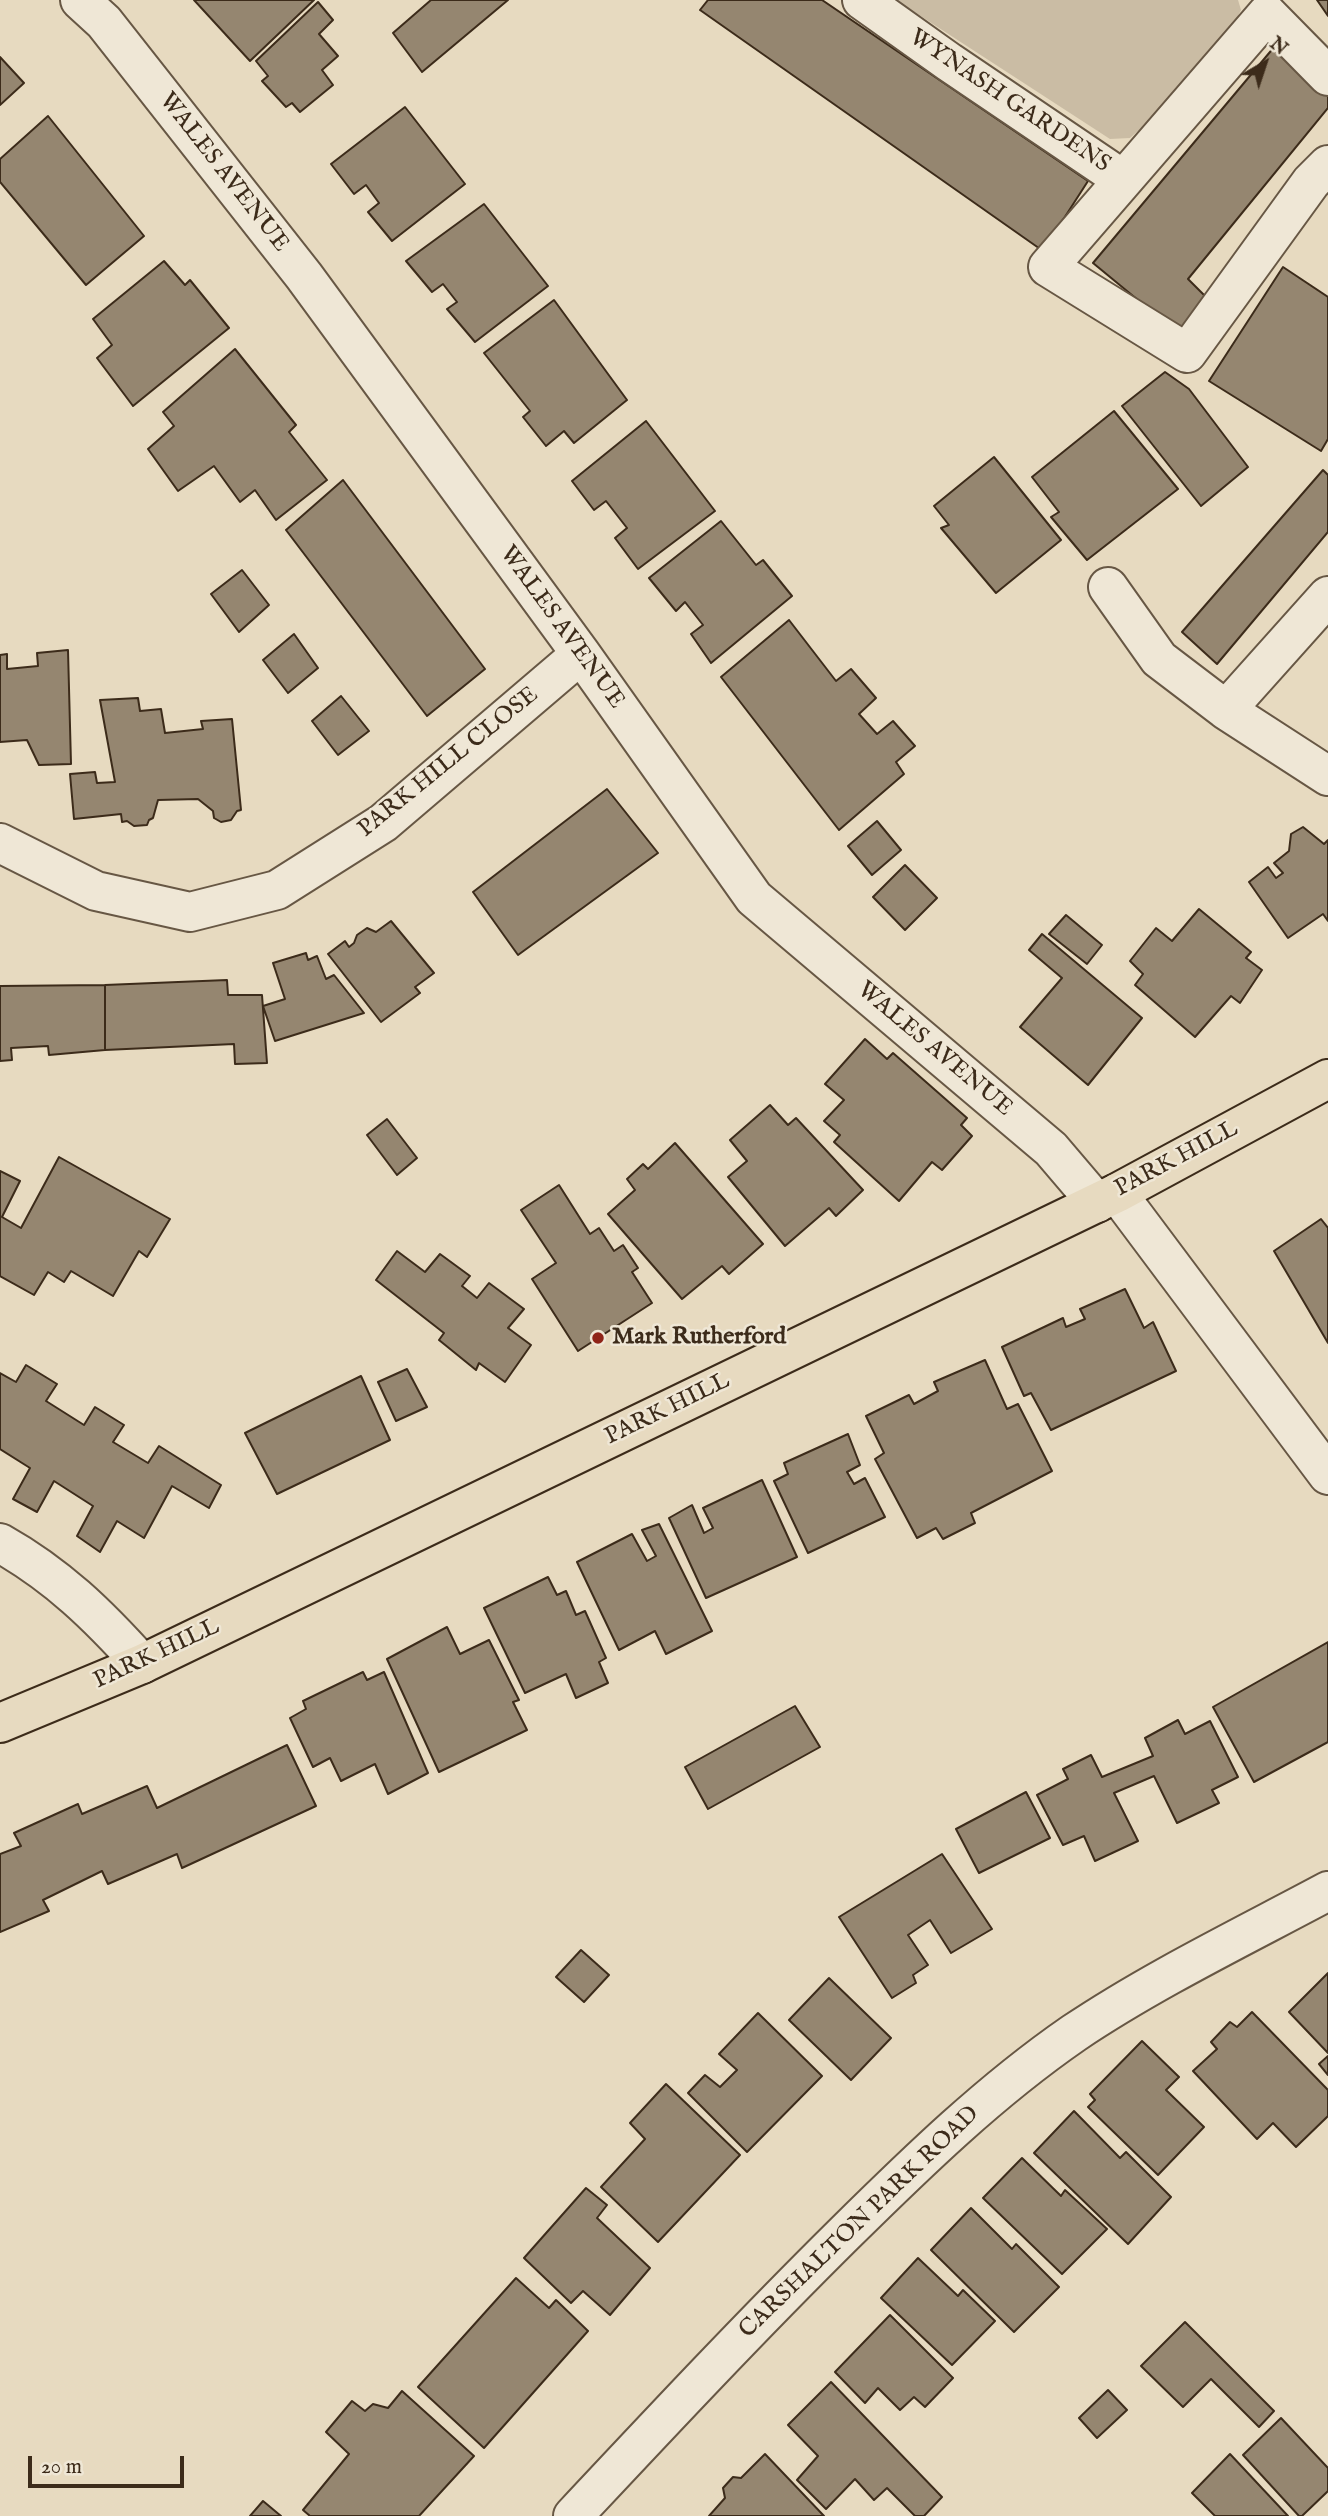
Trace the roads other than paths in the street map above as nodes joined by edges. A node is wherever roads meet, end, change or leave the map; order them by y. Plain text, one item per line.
1 (80, 0) edge
2 (862, 0) edge
3 (1263, 7) edge
4 (1328, 76) edge
5 (1328, 165) edge
6 (1122, 179) junction
7 (1108, 587) dead end
8 (1328, 596) edge
9 (581, 654) junction
10 (1226, 710) junction
11 (1328, 776) edge
12 (0, 843) edge
13 (1328, 1079) edge
14 (1107, 1198) junction
15 (1328, 1475) edge
16 (0, 1543) edge
17 (142, 1664) junction
18 (0, 1723) edge
19 (1328, 1891) edge
20 (573, 2516) edge

1 - 9 street, WALES AVENUE
2 - 6 street, WYNASH GARDENS
3 - 4 street, WYNASH GARDENS
3 - 6 street, WYNASH GARDENS
5 - 6 street, WYNASH GARDENS
7 - 10 street
8 - 10 street
9 - 12 street, PARK HILL CLOSE
9 - 14 street, WALES AVENUE
10 - 11 street
13 - 14 main road, PARK HILL
14 - 15 street, WALES AVENUE
14 - 17 main road, PARK HILL
16 - 17 street
17 - 18 main road, PARK HILL
19 - 20 street, CARSHALTON PARK ROAD

